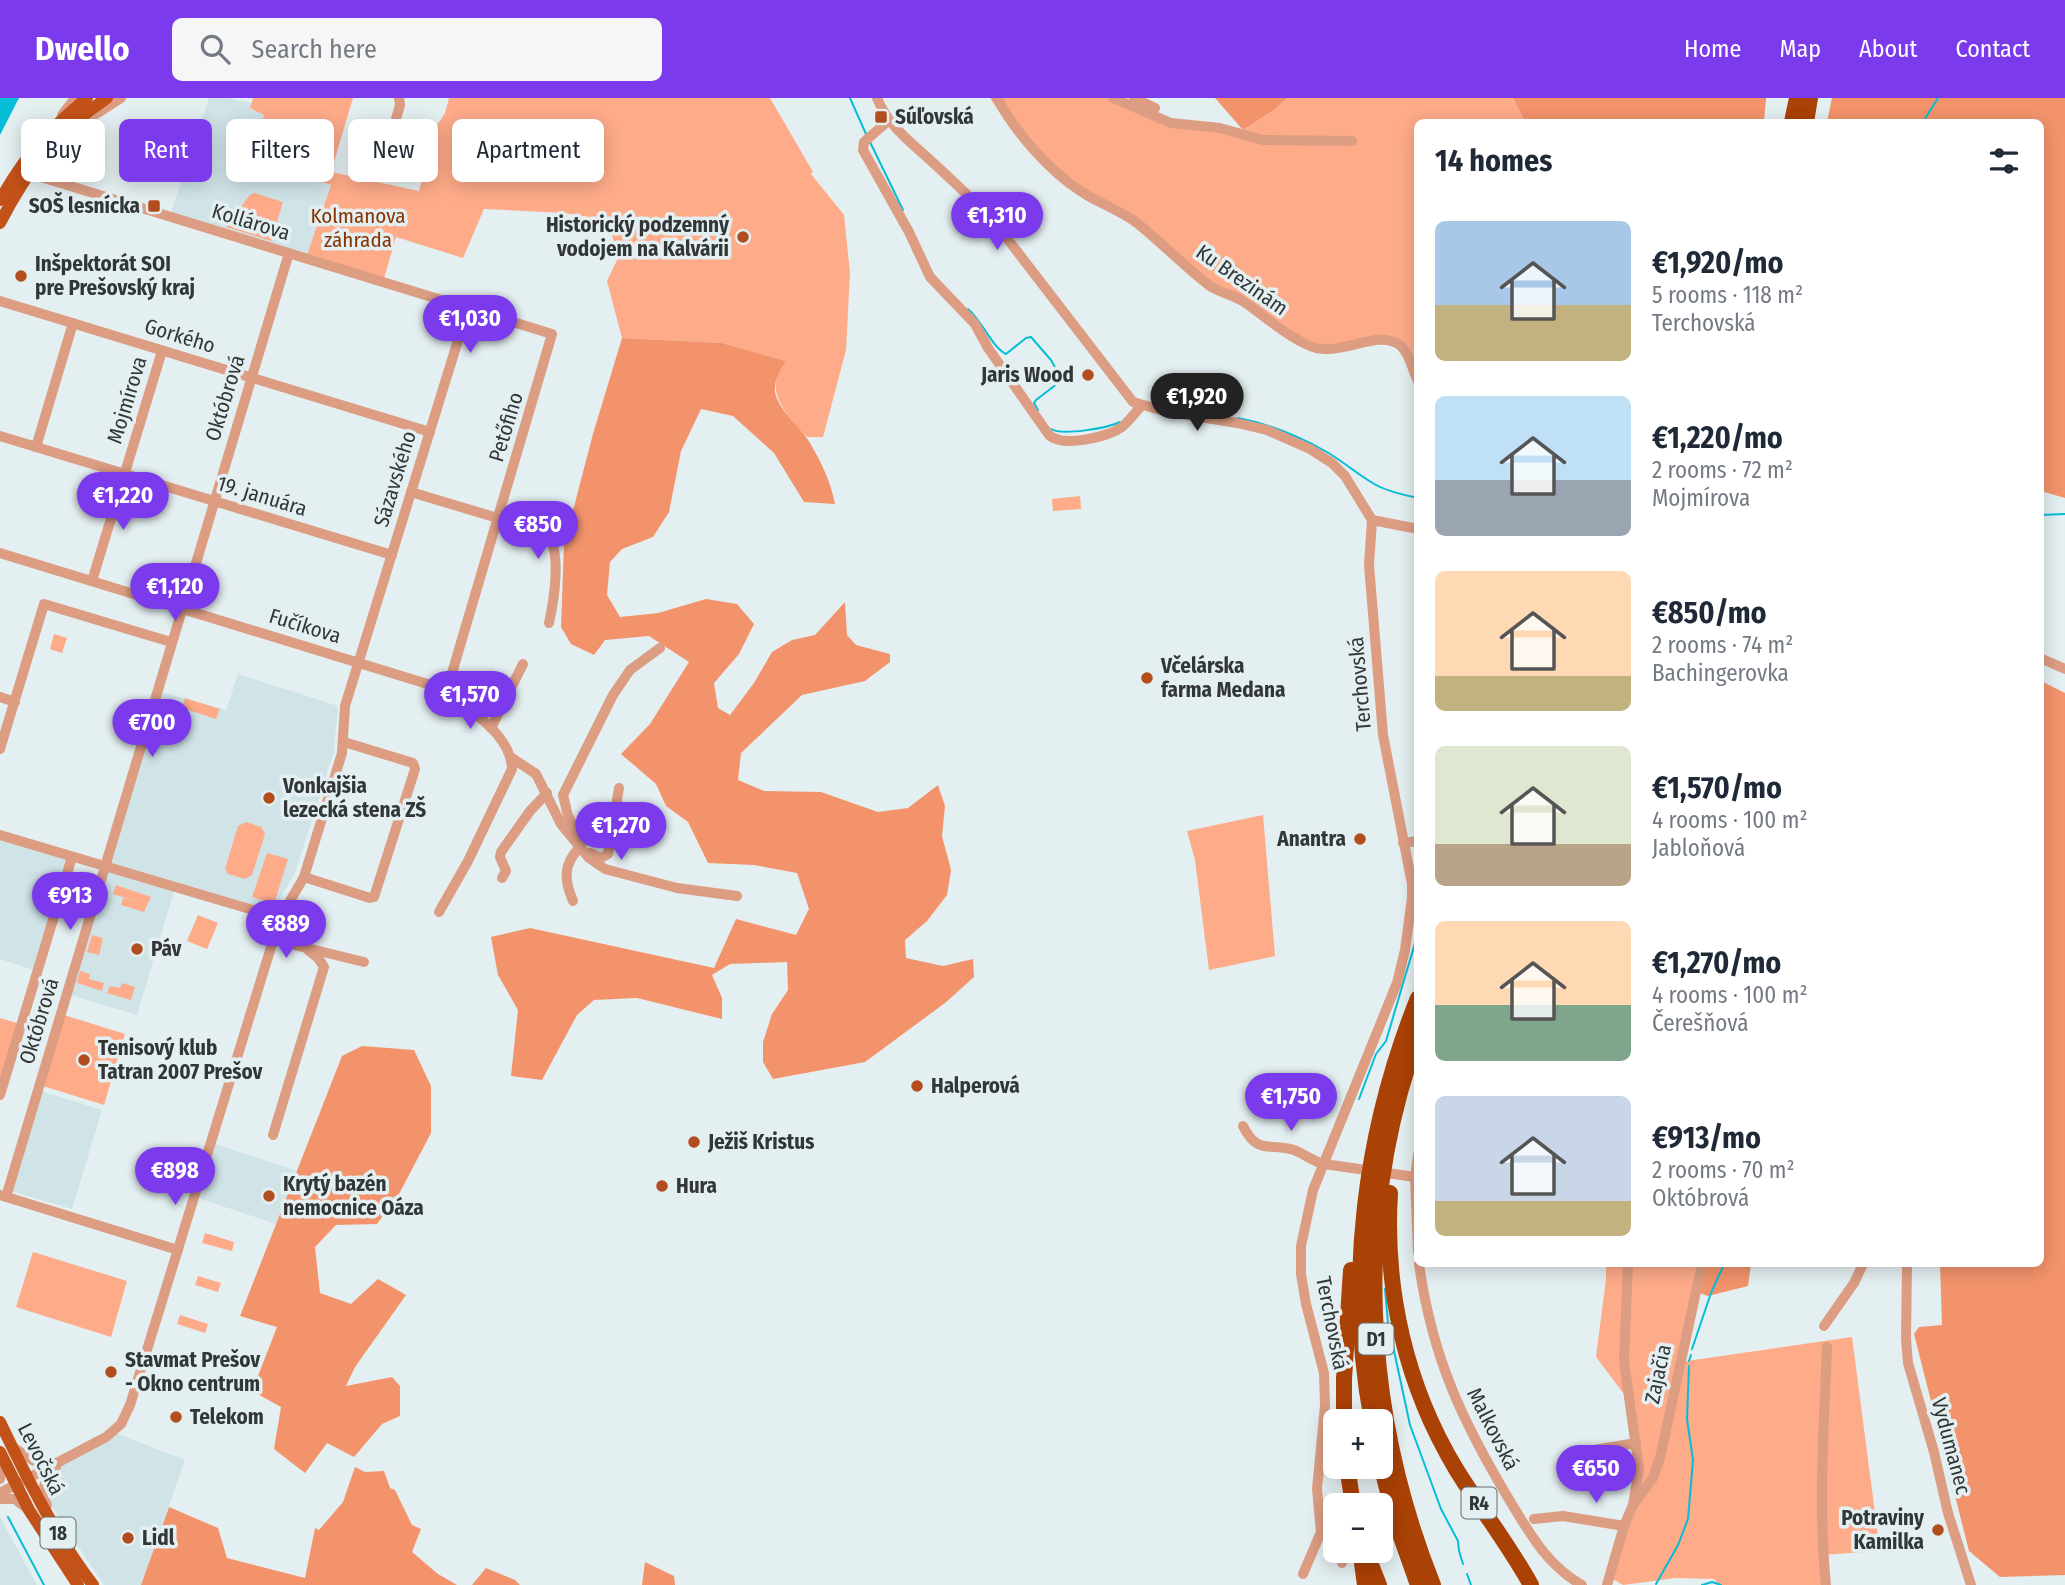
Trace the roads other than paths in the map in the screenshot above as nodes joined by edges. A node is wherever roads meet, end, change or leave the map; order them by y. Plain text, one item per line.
1 (75, 98) edge
2 (87, 98) edge
3 (107, 98) edge
4 (121, 98) edge
5 (399, 98) edge
6 (877, 98) edge
7 (997, 98) edge
8 (1113, 98) edge
9 (1134, 98) edge
10 (1797, 98) edge
11 (1810, 98) edge
12 (1155, 108) dead end
13 (59, 119) edge
14 (62, 119) edge
15 (80, 119) edge
16 (90, 119) edge
17 (396, 119) edge
18 (1793, 119) edge
19 (1806, 119) edge
20 (888, 121) junction
21 (1352, 141) dead end
22 (21, 176) edge
23 (22, 182) edge
24 (57, 182) edge
25 (0, 200) edge
26 (0, 223) edge
27 (289, 253) junction
28 (0, 302) edge
29 (468, 308) junction
30 (73, 323) junction
31 (552, 334) joint
32 (162, 351) junction
33 (1414, 372) edge
34 (251, 378) junction
35 (1138, 404) junction
36 (430, 432) junction
37 (0, 436) edge
38 (36, 447) junction
39 (124, 474) junction
40 (411, 492) junction
41 (214, 501) junction
42 (499, 517) junction
43 (1372, 520) junction
44 (1414, 528) edge
45 (0, 553) edge
46 (392, 555) junction
47 (92, 582) junction
48 (181, 608) junction
49 (549, 623) dead end
50 (171, 642) junction
51 (660, 648) dead end
52 (2044, 660) edge
53 (359, 662) junction
54 (523, 664) dead end
55 (2065, 669) edge
56 (447, 690) junction
57 (0, 697) edge
58 (15, 702) junction
59 (491, 728) junction
60 (344, 742) junction
61 (0, 749) edge
62 (515, 764) junction
63 (619, 788) dead end
64 (547, 793) junction
65 (0, 835) edge
66 (1414, 842) edge
67 (1403, 843) junction
68 (580, 845) junction
69 (72, 857) junction
70 (104, 866) junction
71 (304, 877) junction
72 (502, 878) dead end
73 (737, 896) dead end
74 (573, 901) dead end
75 (439, 912) dead end
76 (280, 918) junction
77 (274, 940) junction
78 (307, 950) junction
79 (364, 962) dead end
80 (1414, 1010) edge
81 (1414, 1050) edge
82 (1, 1092) edge
83 (1394, 1118) junction
84 (1242, 1126) dead end
85 (273, 1135) dead end
86 (1324, 1164) junction
87 (1414, 1168) edge
88 (1411, 1177) junction
89 (3, 1196) edge
90 (1366, 1196) junction
91 (1414, 1209) edge
92 (178, 1250) junction
93 (1419, 1267) edge
94 (1628, 1267) edge
95 (1701, 1267) edge
96 (1862, 1267) edge
97 (1908, 1267) edge
98 (1824, 1326) dead end
99 (1827, 1347) dead end
100 (1345, 1409) edge
101 (1370, 1409) edge
102 (0, 1422) edge
103 (1636, 1443) junction
104 (1588, 1451) dead end
105 (4, 1452) edge
106 (60, 1462) junction
107 (28, 1478) junction
108 (0, 1479) edge
109 (1386, 1479) edge
110 (15, 1484) junction
111 (0, 1493) edge
112 (0, 1499) edge
113 (1633, 1505) junction
114 (29, 1510) junction
115 (1321, 1516) joint
116 (1534, 1519) dead end
117 (1624, 1526) junction
118 (63, 1540) junction
119 (1416, 1560) junction
120 (1361, 1563) edge
121 (1370, 1563) edge
122 (1303, 1574) dead end
123 (78, 1585) edge
124 (93, 1585) edge
125 (1365, 1585) edge
126 (1379, 1585) edge
127 (1419, 1585) edge
128 (1433, 1585) edge
129 (1531, 1585) edge
130 (1582, 1585) edge
131 (1607, 1585) edge
132 (1826, 1585) edge
133 (1971, 1585) edge

1 - 13 street
2 - 14 main road
3 - 15 main road
4 - 16 street
5 - 17 street
6 - 20 street
7 - 33 street, Ku Brezinám
8 - 21 street
9 - 12 street
10 - 18 highway
11 - 19 highway
20 - 35 street
20 - 35 street
22 - 25 main road
23 - 26 main road
24 - 27 street, Kollárova
27 - 29 street, Kollárova
27 - 34 street, Októbrová
28 - 30 street, Gorkého
29 - 31 street, Kollárova
29 - 36 street, Sázavského
30 - 32 street, Gorkého
30 - 38 street
31 - 42 street, Petőfiho
32 - 34 street, Gorkého
32 - 39 street, Mojmírova
34 - 36 street, Gorkého
34 - 41 street, Októbrová
35 - 43 street
36 - 40 street, Sázavského
37 - 38 street, 19. januára
38 - 39 street, 19. januára
39 - 41 street, 19. januára
39 - 47 street, Mojmírova
40 - 42 street
40 - 46 street, Sázavského
41 - 46 street, 19. januára
41 - 48 street, Októbrová
42 - 49 street
42 - 56 street, Petőfiho
43 - 44 street
43 - 67 street, Terchovská
45 - 47 street, Fučíkova
46 - 53 street, Sázavského
47 - 48 street, Fučíkova
48 - 50 street, Októbrová
48 - 53 street, Fučíkova
50 - 58 street
50 - 70 street, Októbrová
51 - 68 street
52 - 55 street
53 - 56 street, Fučíkova
53 - 60 street, Sázavského
54 - 59 street
56 - 59 street
57 - 58 street
58 - 61 street
59 - 62 street
60 - 71 street, Sázavského
60 - 71 street
62 - 64 street
62 - 75 street
63 - 68 street
64 - 68 street
64 - 72 street
65 - 69 street
66 - 67 street
67 - 86 street, Terchovská
68 - 73 street
68 - 74 street
69 - 70 street
69 - 82 street, Októbrová
70 - 76 street
70 - 89 street, Októbrová
71 - 76 street, Sázavského
76 - 77 street, Sázavského
77 - 78 street
77 - 92 street, Sázavského
78 - 79 street
78 - 85 street
80 - 90 highway, D1
81 - 83 highway, D1
83 - 119 highway, D1
83 - 129 highway, R4
84 - 86 street
86 - 88 street
86 - 115 street, Terchovská
87 - 88 street
88 - 91 street
89 - 92 street
90 - 100 highway
90 - 101 highway, D1
92 - 106 street, Sázavského
93 - 130 street, Malkovská
94 - 103 street
95 - 113 street, Zajačia
96 - 98 street
97 - 133 street, Vydumanec
99 - 132 street
102 - 105 main road, Levočská / 18
103 - 104 street
103 - 113 street
105 - 106 street
105 - 107 main road, Levočská / 18
105 - 108 street
105 - 110 main road, Levočská / 18
106 - 107 street, Sázavského
106 - 118 street
107 - 110 street, Sázavského
107 - 118 main road, Levočská / 18
109 - 119 highway, D1
110 - 111 street, Sázavského
110 - 114 main road, Levočská / 18
112 - 114 street
113 - 117 street, Zajačia
114 - 123 main road, Levočská / 18
115 - 122 street, Terchovská
116 - 117 street
117 - 131 street, Zajačia
118 - 124 main road, Levočská / 18
119 - 127 highway, D1
119 - 128 highway, D1
120 - 125 highway
121 - 126 highway

